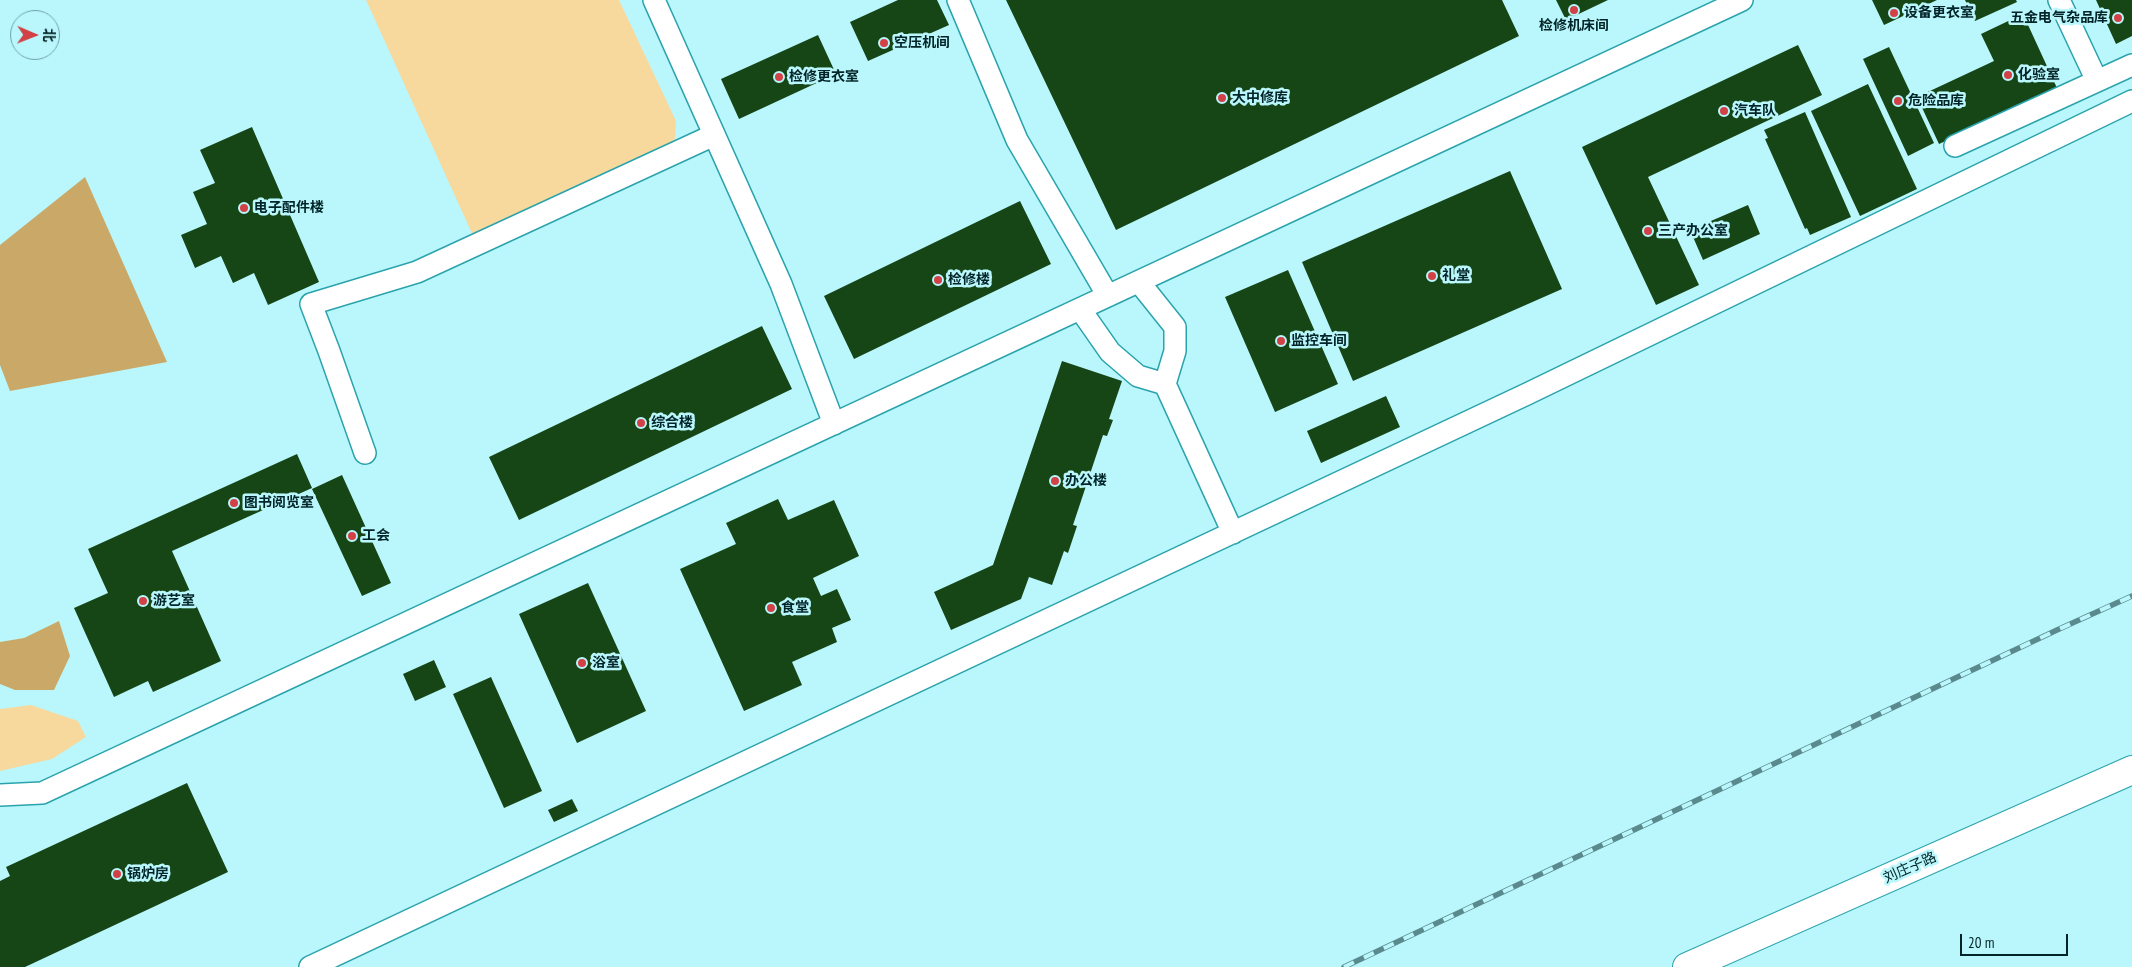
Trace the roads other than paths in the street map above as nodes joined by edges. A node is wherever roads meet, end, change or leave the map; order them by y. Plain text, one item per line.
1 (654, 0) edge
2 (958, 0) edge
3 (1742, 0) edge
4 (2059, 0) edge
5 (2132, 65) edge
6 (2097, 81) junction
7 (2132, 101) edge
8 (714, 135) junction
9 (1955, 146) dead end
10 (1139, 282) junction
11 (1108, 296) junction
12 (1080, 309) junction
13 (1164, 384) junction
14 (834, 424) junction
15 (365, 453) dead end
16 (1233, 533) junction
17 (2132, 770) edge
18 (0, 795) edge
19 (310, 967) edge
20 (1687, 967) edge

1 - 8 lane
2 - 11 lane
3 - 10 lane
4 - 6 lane
5 - 6 lane
6 - 9 lane
7 - 16 lane
8 - 14 lane
8 - 15 lane
10 - 11 lane
10 - 13 lane
11 - 12 lane
12 - 13 lane
12 - 14 lane
13 - 16 lane
14 - 18 lane
16 - 19 lane
17 - 20 street, 刘庄子路

